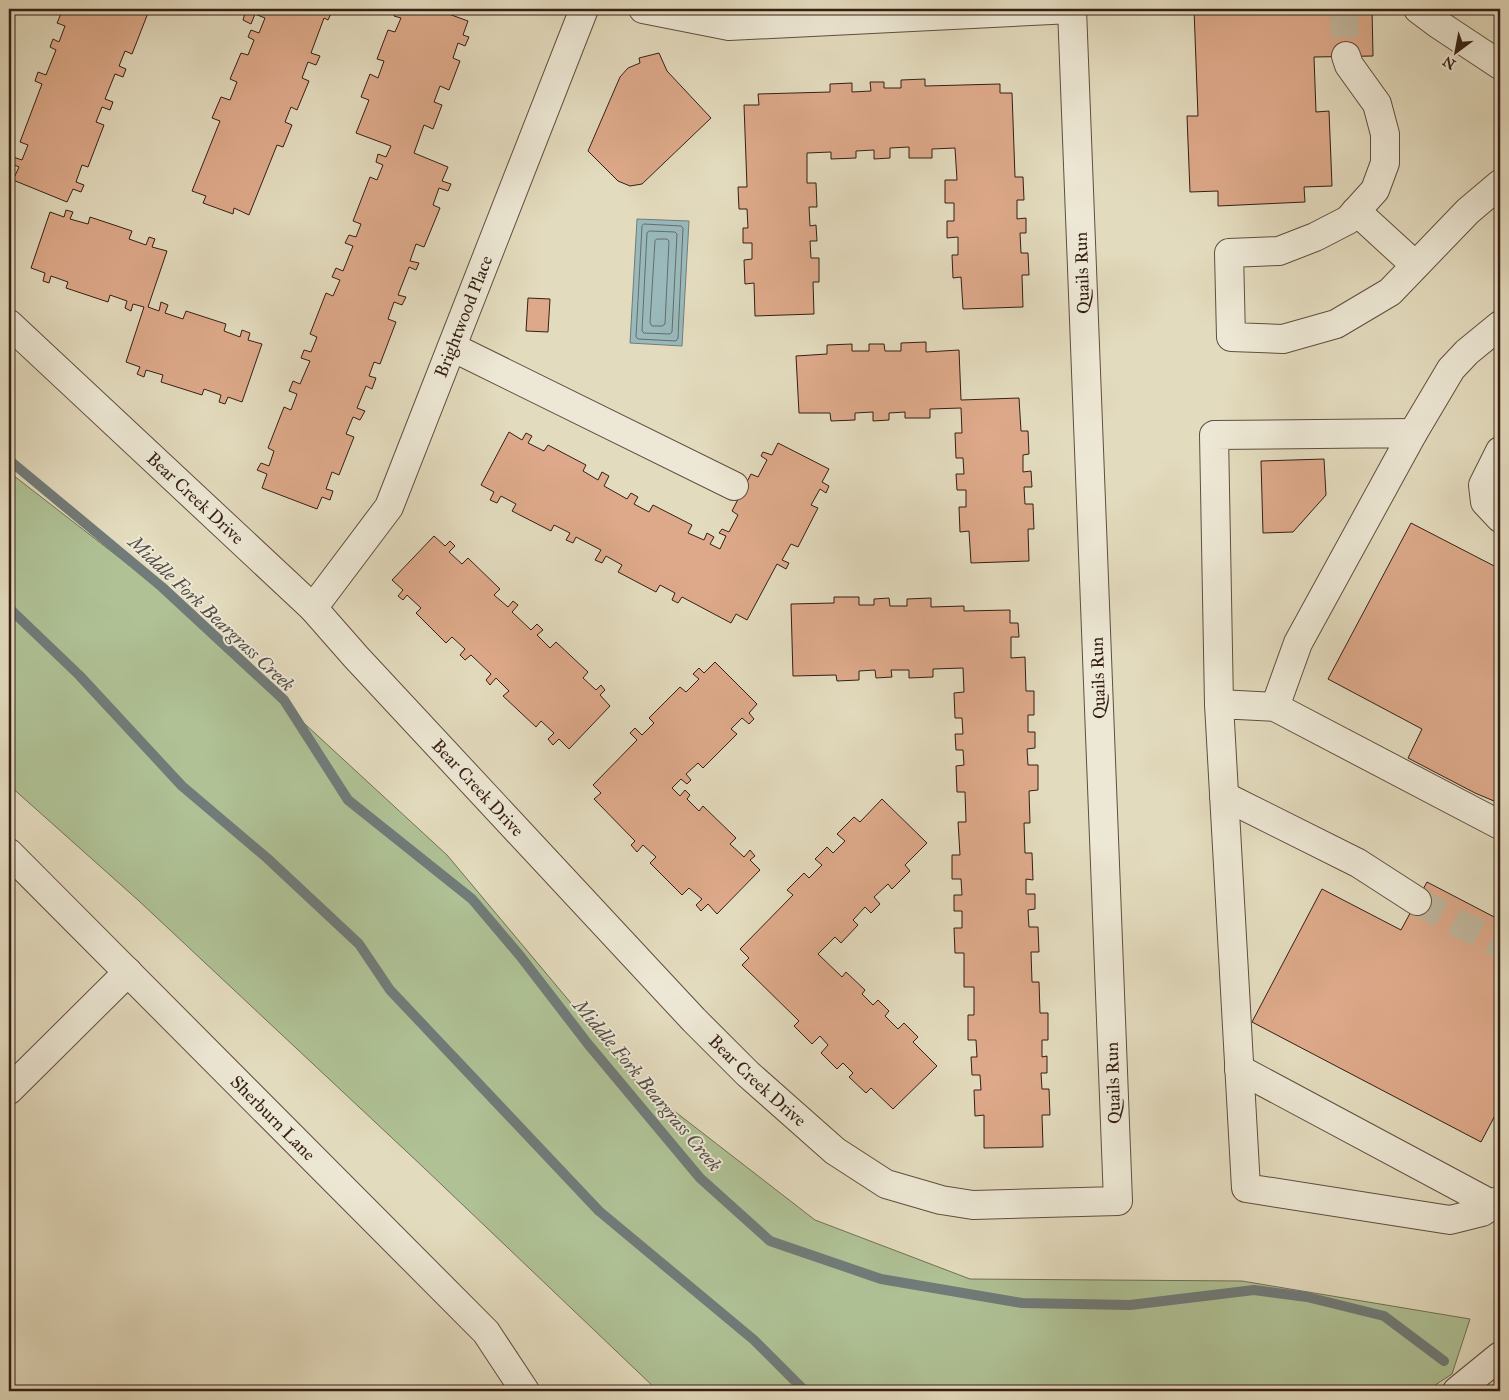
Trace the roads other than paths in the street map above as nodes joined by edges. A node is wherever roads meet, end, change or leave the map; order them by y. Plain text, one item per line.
1 (584, 9) edge
2 (643, 9) edge
3 (1072, 9) edge
4 (1418, 9) edge
5 (1346, 56) tunnel mouth
6 (1500, 65) edge
7 (1500, 184) edge
8 (1356, 211) junction
9 (1415, 265) junction
10 (9, 324) edge
11 (1495, 340) edge
12 (452, 347) junction
13 (1413, 434) junction
14 (1500, 451) edge
15 (734, 486) dead end
16 (1500, 518) edge
17 (314, 608) junction
18 (1219, 704) junction
19 (1275, 707) junction
20 (1224, 796) junction
21 (1500, 824) edge
22 (9, 853) edge
23 (1416, 900) tunnel mouth
24 (128, 972) junction
25 (1239, 1069) junction
26 (9, 1090) edge
27 (1496, 1202) edge
28 (973, 1204) joint
29 (1500, 1356) edge
30 (525, 1391) edge
31 (1457, 1391) edge

1 - 12 street, Brightwood Place
2 - 3 street
3 - 28 street, Quails Run
4 - 6 street
5 - 8 street
7 - 9 street
8 - 9 street
8 - 9 street
10 - 17 street, Bear Creek Drive
11 - 13 street
12 - 15 street
12 - 17 street, Brightwood Place
13 - 18 street
13 - 19 street
14 - 16 street
17 - 28 street, Bear Creek Drive
18 - 19 street
18 - 20 street
19 - 21 street
20 - 23 street
20 - 25 street
22 - 24 street, Sherburn Lane
24 - 26 street
24 - 30 street, Sherburn Lane
25 - 27 street
25 - 27 street
29 - 31 street

